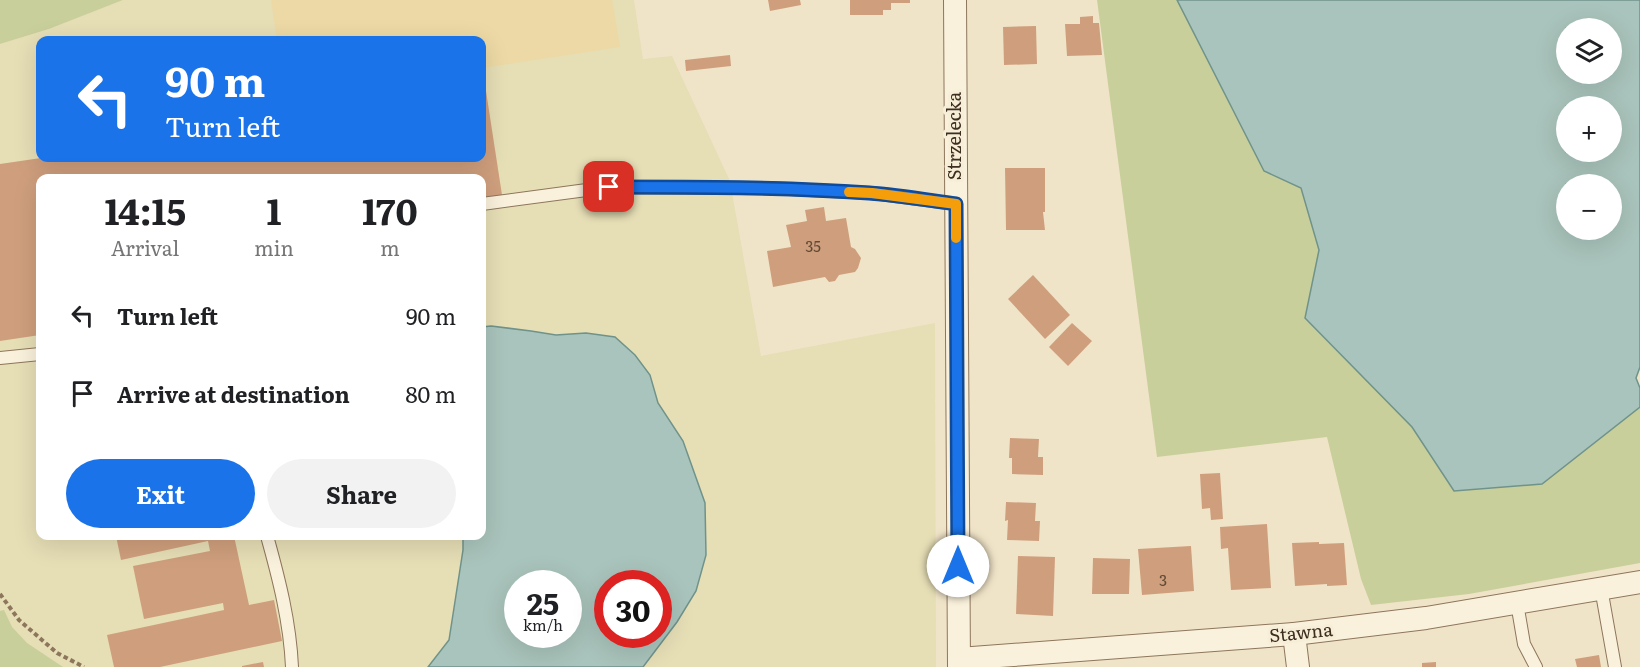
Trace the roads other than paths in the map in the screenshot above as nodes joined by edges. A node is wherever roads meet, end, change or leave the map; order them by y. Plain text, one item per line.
1 (955, 0) edge
2 (486, 203) edge
3 (956, 204) junction
4 (36, 354) edge
5 (0, 358) edge
6 (268, 540) edge
7 (1640, 582) edge
8 (1601, 588) junction
9 (1517, 603) junction
10 (1294, 634) junction
11 (958, 663) edge
12 (292, 667) edge
13 (1298, 667) edge
14 (1536, 667) edge
15 (1615, 667) edge

1 - 3 street, Strzelecka
2 - 3 lane
3 - 11 street, Strzelecka
4 - 5 lane
6 - 12 lane
7 - 8 street, Stawna
8 - 9 street, Stawna
8 - 15 lane
9 - 10 street, Stawna
9 - 14 lane
10 - 11 street, Stawna
10 - 13 street

